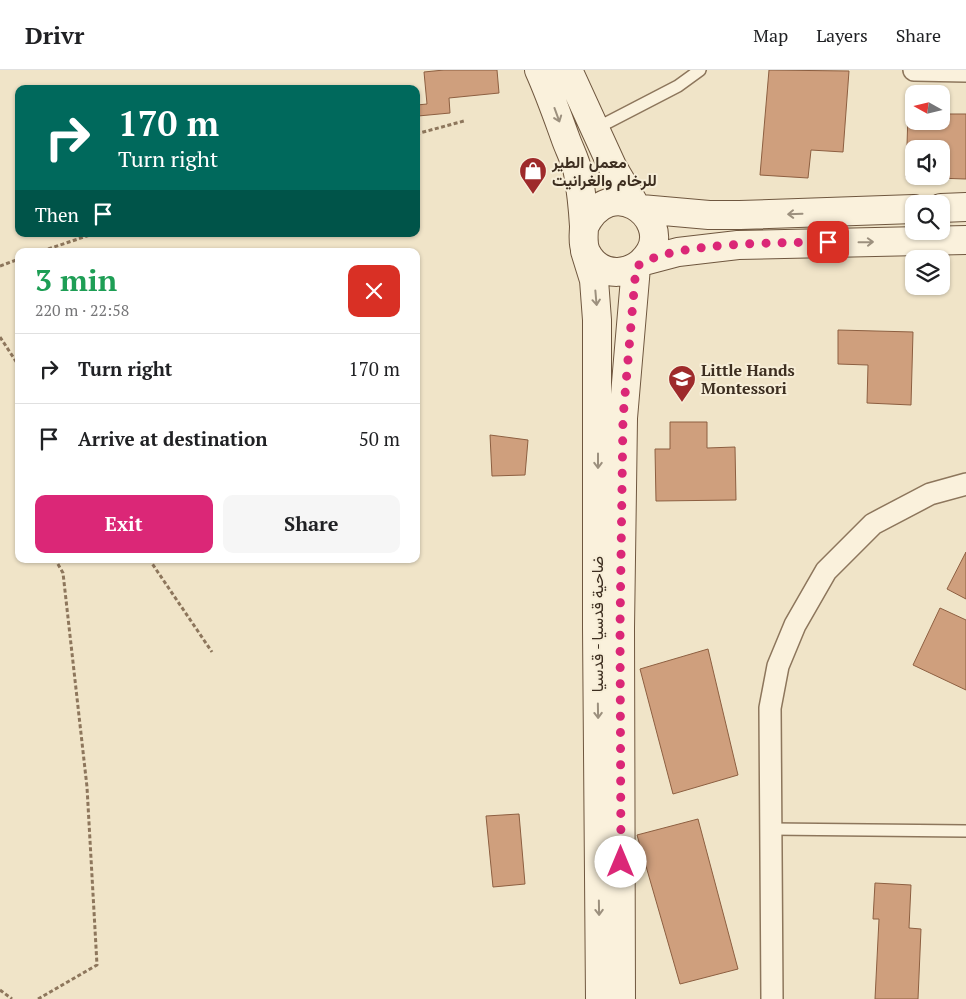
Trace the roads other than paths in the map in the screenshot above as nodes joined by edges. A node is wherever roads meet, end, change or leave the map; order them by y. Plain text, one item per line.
1 (539, 70) edge
2 (568, 70) edge
3 (700, 70) edge
4 (914, 70) edge
5 (966, 71) edge
6 (595, 129) junction
7 (638, 207) junction
8 (966, 207) edge
9 (950, 208) edge
10 (905, 209) edge
11 (584, 239) junction
12 (966, 240) edge
13 (640, 264) junction
14 (966, 484) edge
15 (771, 829) junction
16 (966, 831) edge
17 (600, 999) edge
18 (622, 999) edge
19 (772, 999) edge

1 -> 11 main road, ضاحية قدسيا - قدسيا
2 - 6 main road
3 - 6 lane
4 - 5 street
6 - 7 main road
10 -> 7 main road
7 - 11 main road
7 - 13 main road
8 - 9 main road
11 - 13 main road
11 -> 17 main road, ضاحية قدسيا - قدسيا
13 -> 12 main road
13 - 18 main road, ضاحية قدسيا - قدسيا
14 - 15 street
15 - 16 lane
15 - 19 street

